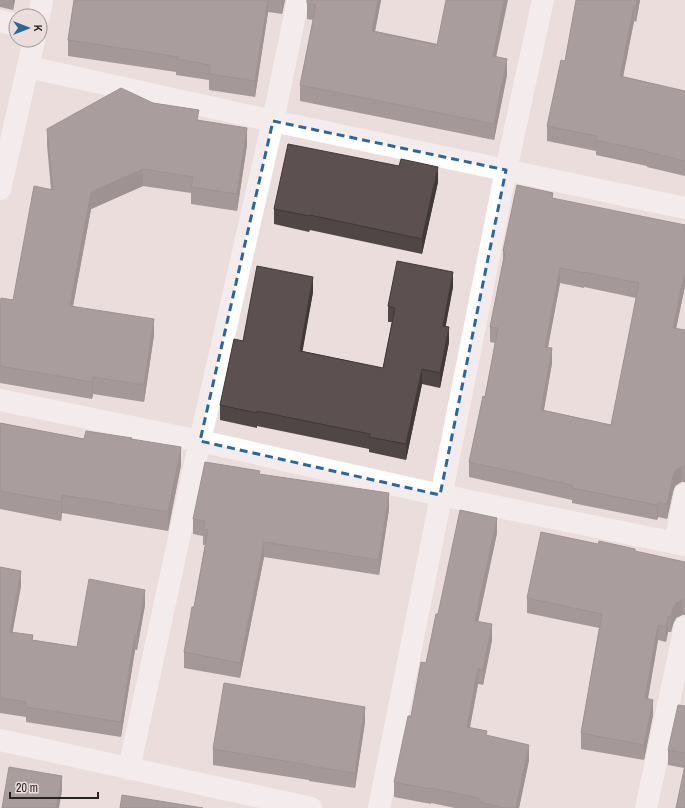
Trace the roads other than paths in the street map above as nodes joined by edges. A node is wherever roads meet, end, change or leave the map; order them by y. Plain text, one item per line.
1 (298, 0) edge
2 (543, 0) edge
3 (32, 48) edge
4 (28, 67) junction
5 (273, 121) junction
6 (506, 170) junction
7 (0, 189) edge
8 (685, 208) edge
9 (0, 400) edge
10 (200, 441) junction
11 (685, 494) edge
12 (440, 495) junction
13 (680, 544) edge
14 (685, 627) edge
15 (0, 740) edge
16 (129, 769) junction
17 (310, 808) edge
18 (379, 808) edge
19 (646, 808) edge

1 - 5 street
2 - 6 street
3 - 4 street
4 - 5 street
4 - 7 street
5 - 6 street
5 - 10 street
6 - 8 street
6 - 12 street
9 - 10 street
10 - 12 street
10 - 16 street
11 - 13 street
12 - 13 street
12 - 18 street
14 - 19 street
15 - 16 street
16 - 17 street

